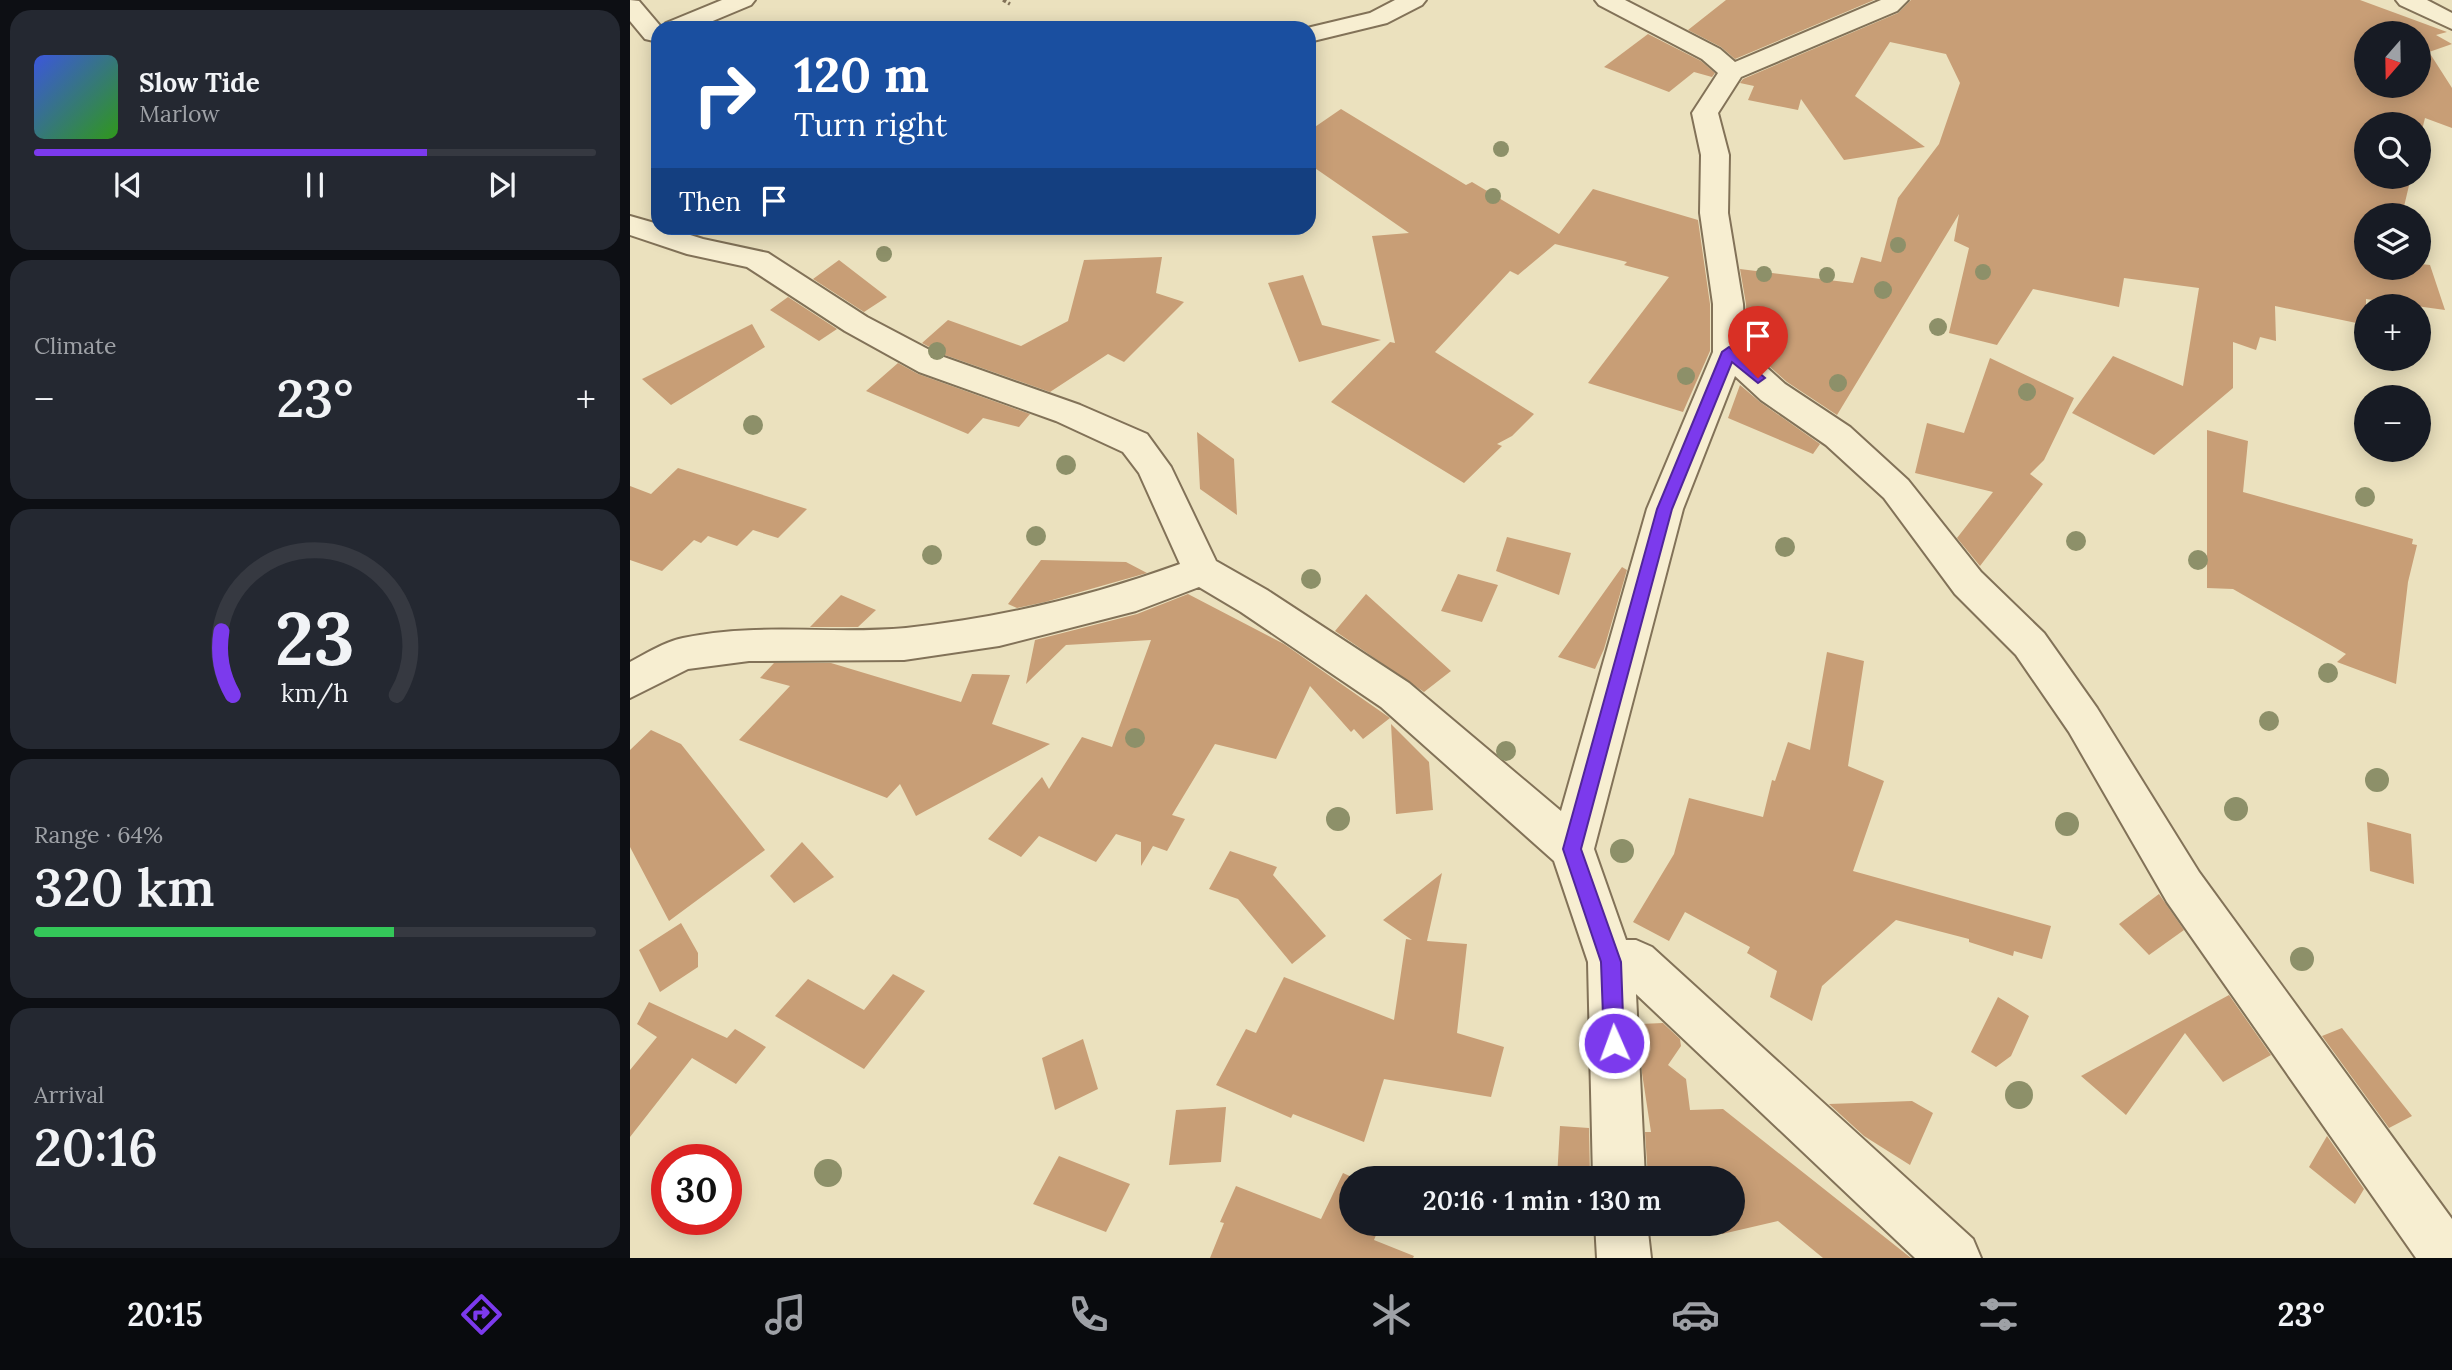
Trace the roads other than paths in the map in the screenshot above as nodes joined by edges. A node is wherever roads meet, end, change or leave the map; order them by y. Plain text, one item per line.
1 (743, 0) edge
2 (1414, 0) edge
3 (1606, 0) edge
4 (1896, 0) edge
5 (2408, 0) edge
6 (630, 6) edge
7 (691, 21) edge
8 (2452, 22) edge
9 (651, 24) edge
10 (1316, 33) edge
11 (651, 36) edge
12 (630, 43) edge
13 (1732, 72) junction
14 (630, 225) edge
15 (651, 232) edge
16 (660, 235) edge
17 (1729, 352) junction
18 (1202, 571) junction
19 (630, 681) edge
20 (1572, 849) junction
21 (1611, 962) junction
22 (1619, 1166) edge
23 (1622, 1236) edge
24 (1624, 1258) edge
25 (1954, 1258) edge
26 (2444, 1258) edge

1 - 7 street
2 - 10 street
3 - 13 street
4 - 13 street
5 - 8 street
6 - 9 street
11 - 12 street
13 - 17 street
14 - 15 street
16 - 18 street
17 - 20 street
17 - 26 street
18 - 19 street
18 - 20 street
20 - 21 street
21 - 22 street
21 - 25 street
23 - 24 street

